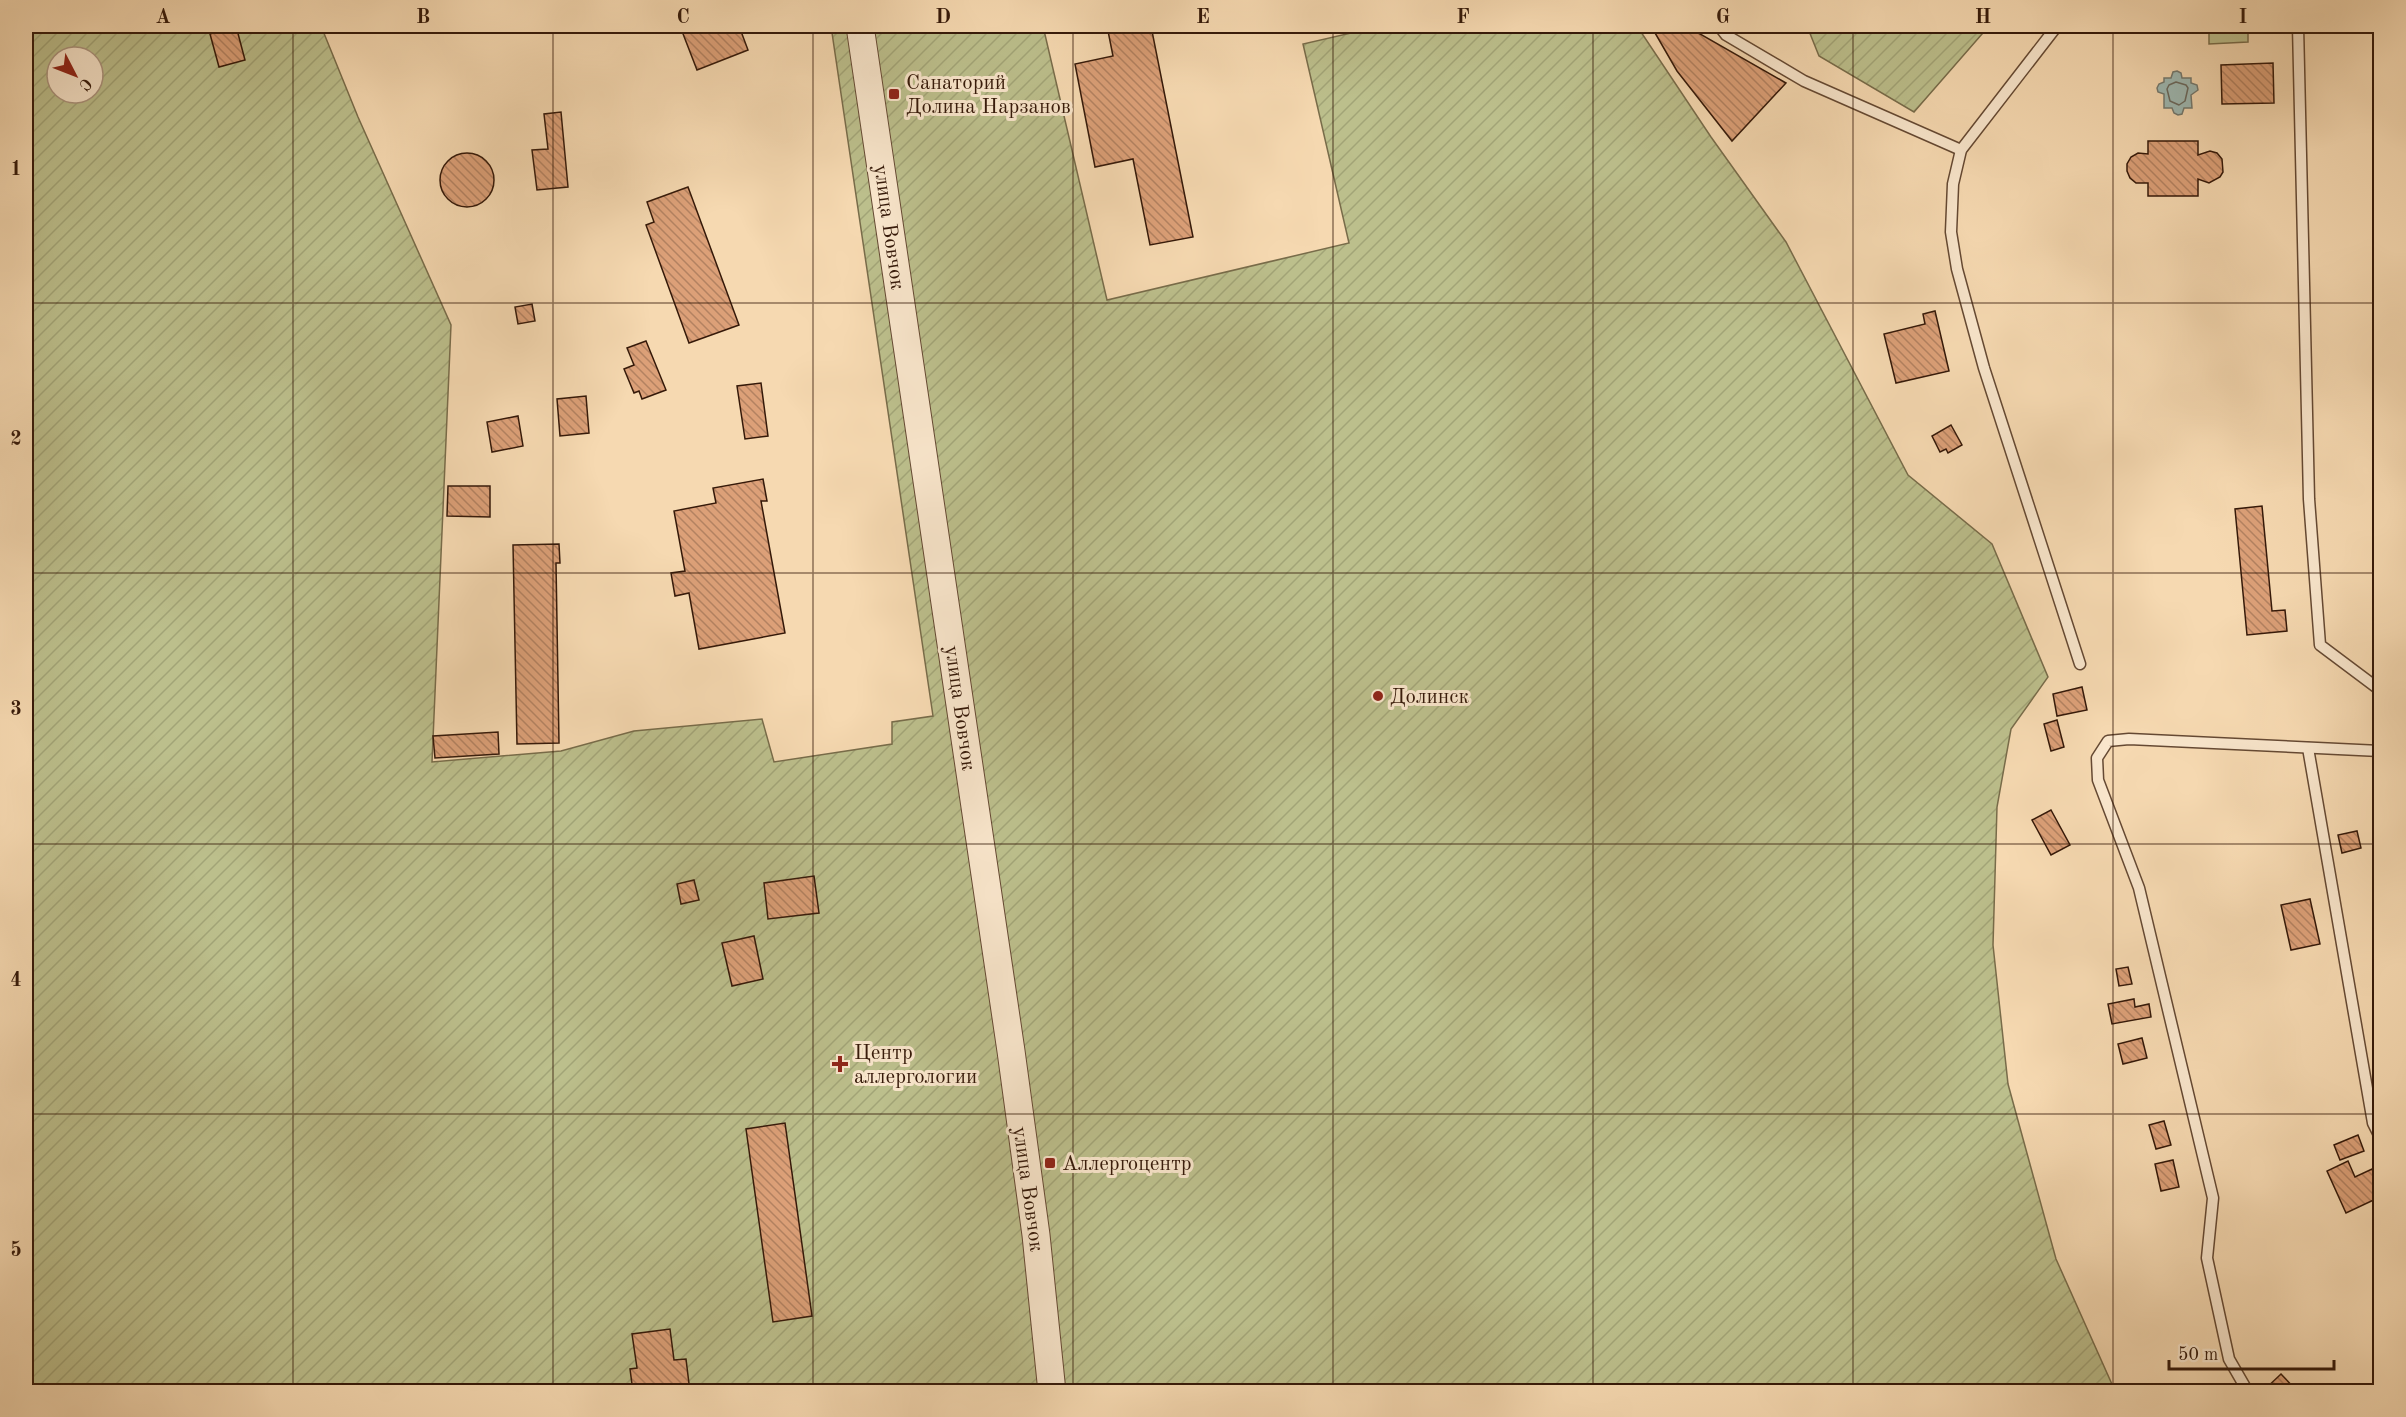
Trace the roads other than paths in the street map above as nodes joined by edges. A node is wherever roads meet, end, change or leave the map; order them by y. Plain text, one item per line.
1 (860, 26) edge
2 (1719, 26) edge
3 (2057, 26) edge
4 (2298, 26) edge
5 (1961, 150) junction
6 (2080, 664) dead end
7 (2380, 690) edge
8 (2308, 748) junction
9 (2380, 751) edge
10 (2380, 1137) edge
11 (1052, 1392) edge
12 (2248, 1392) edge

1 - 11 street, улица Вовчок
2 - 5 lane
3 - 5 lane
4 - 7 lane
5 - 6 lane
8 - 9 lane
8 - 10 lane
8 - 12 lane

